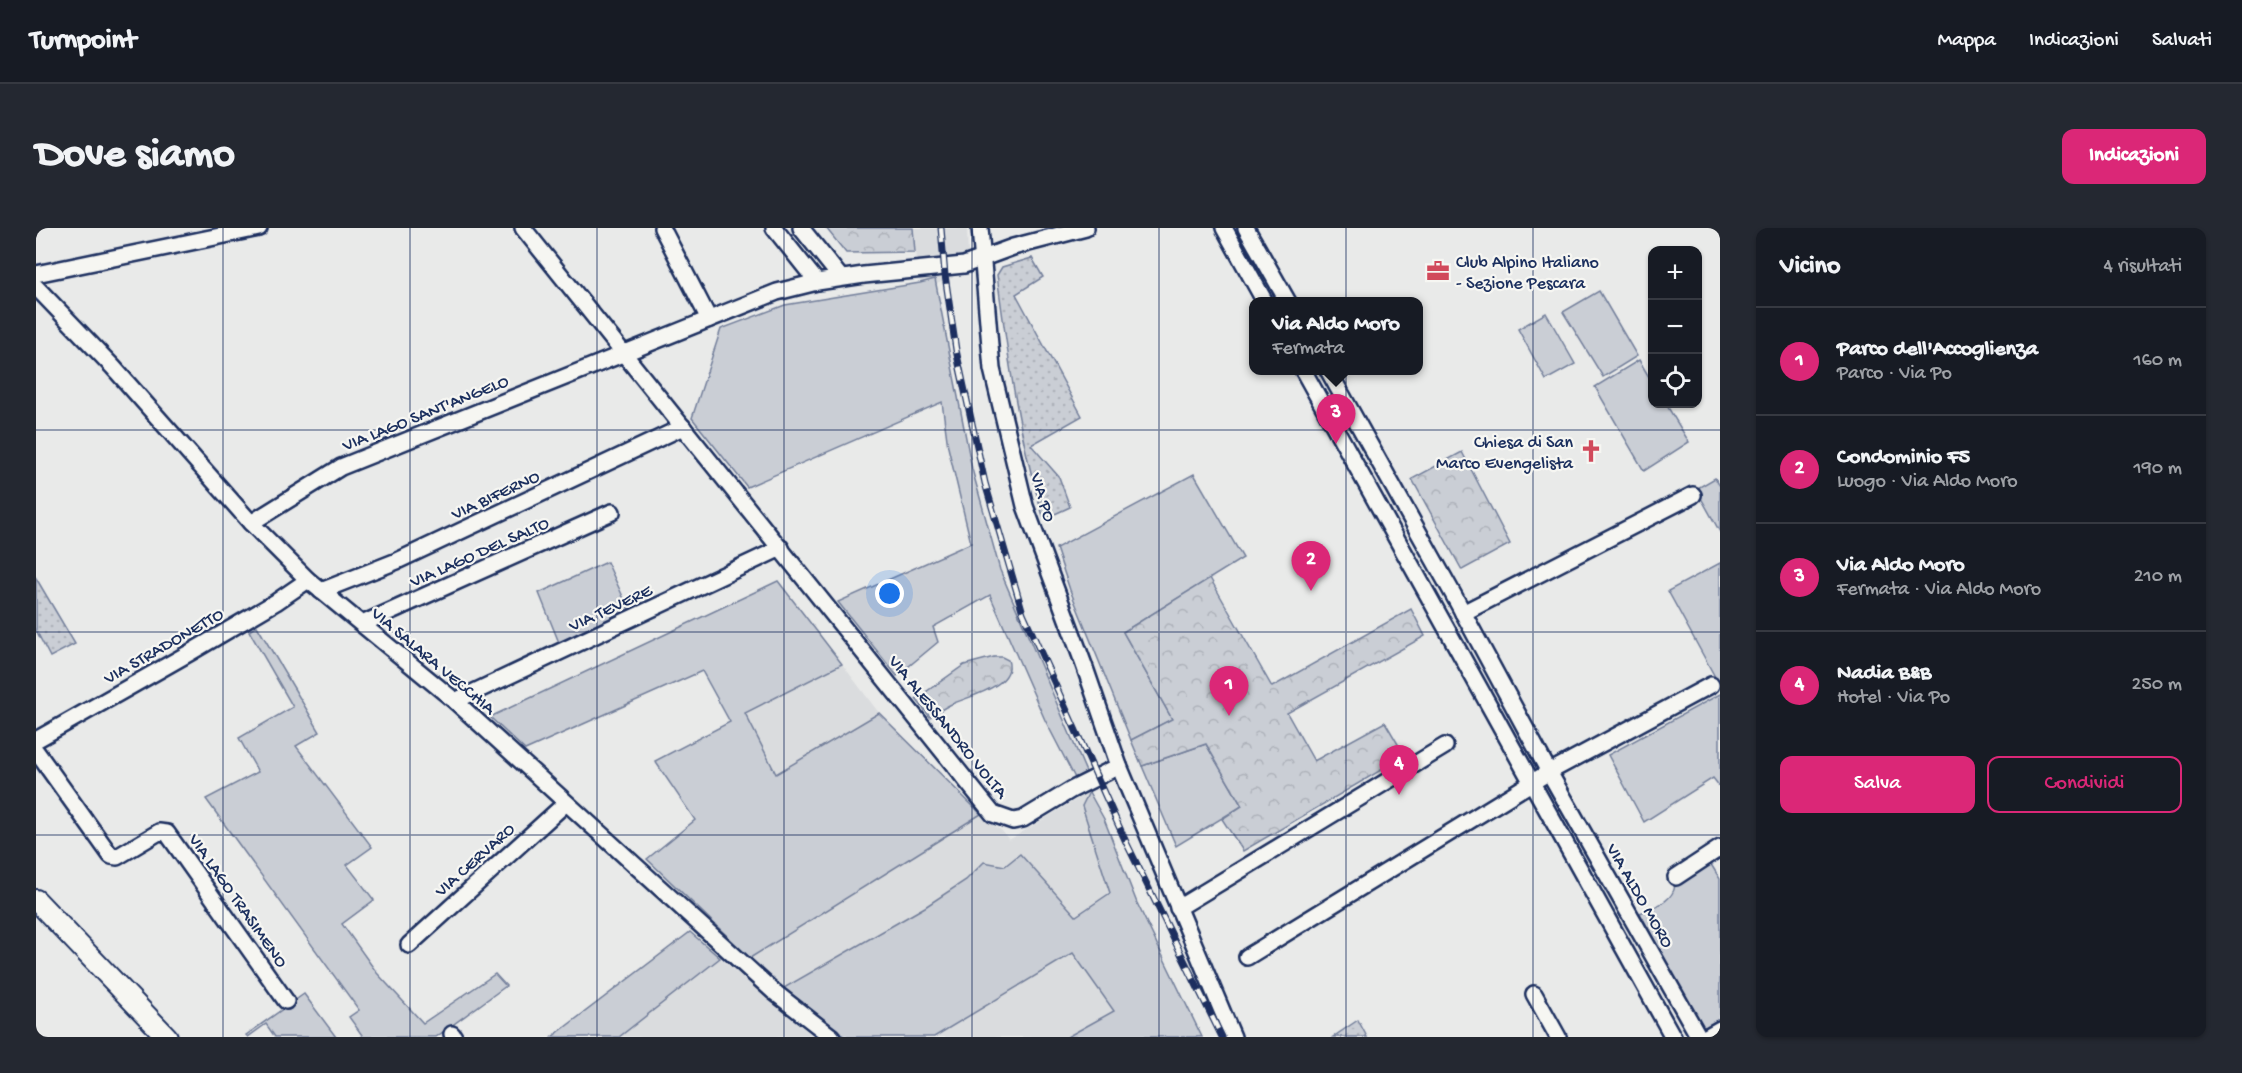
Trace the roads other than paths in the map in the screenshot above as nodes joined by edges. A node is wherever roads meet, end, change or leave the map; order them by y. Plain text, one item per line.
1 (259, 228) edge
2 (524, 228) edge
3 (662, 228) edge
4 (774, 228) edge
5 (801, 228) edge
6 (980, 228) edge
7 (1086, 228) edge
8 (1224, 228) edge
9 (1246, 228) edge
10 (982, 258) junction
11 (36, 274) edge
12 (841, 278) junction
13 (817, 282) junction
14 (36, 287) edge
15 (1262, 297) edge
16 (1285, 297) edge
17 (709, 319) junction
18 (622, 353) junction
19 (1306, 375) edge
20 (1331, 375) edge
21 (683, 427) junction
22 (1693, 495) dead end
23 (612, 512) dead end
24 (251, 523) junction
25 (781, 548) junction
26 (308, 580) junction
27 (321, 591) junction
28 (1463, 613) junction
29 (362, 624) junction
30 (1711, 685) dead end
31 (455, 701) junction
32 (36, 740) edge
33 (1445, 746) dead end
34 (36, 751) edge
35 (1119, 766) junction
36 (1549, 772) junction
37 (1532, 782) junction
38 (566, 803) junction
39 (1720, 848) edge
40 (1676, 877) dead end
41 (36, 900) edge
42 (1178, 908) junction
43 (409, 945) dead end
44 (1246, 957) dead end
45 (1534, 994) dead end
46 (286, 1001) dead end
47 (1720, 1029) edge
48 (163, 1036) edge
49 (832, 1037) edge
50 (1233, 1037) edge
51 (1558, 1037) edge
52 (1673, 1037) edge
53 (1699, 1037) edge
54 (1706, 1037) edge

1 - 11 street
2 - 18 street, VIA ALESSANDRO VOLTA
3 - 17 street
4 - 13 street
5 - 12 street
6 - 10 street, VIA PO
7 - 10 street
8 - 15 street
9 - 16 street
10 - 12 street
10 - 35 street, VIA PO
12 - 13 street
13 - 17 street
14 - 24 street, VIA SALARA VECCHIA
17 - 18 street
18 - 21 street, VIA ALESSANDRO VOLTA
18 - 24 street, VIA LAGO SANT'ANGELO
19 - 37 street
20 - 28 street, VIA ALDO MORO
21 - 25 street, VIA ALESSANDRO VOLTA
21 - 27 street, VIA BIFERNO
22 - 28 street
23 - 29 street, VIA LAGO DEL SALTO
24 - 26 street, VIA SALARA VECCHIA
25 - 31 street, VIA TEVERE
25 - 35 street, VIA ALESSANDRO VOLTA
26 - 27 street, VIA SALARA VECCHIA
26 - 32 street, VIA STRADONETTO
27 - 29 street, VIA SALARA VECCHIA
28 - 36 street, VIA ALDO MORO
29 - 31 street, VIA SALARA VECCHIA
30 - 36 street
31 - 38 street, VIA SALARA VECCHIA
33 - 42 street
34 - 46 street, VIA LAGO TRASIMENO
35 - 42 street
36 - 37 street
36 - 53 street, VIA ALDO MORO
37 - 44 street
37 - 52 street
38 - 43 street, VIA CERVARO
38 - 49 street, VIA SALARA VECCHIA
39 - 40 street
41 - 48 main road
42 - 50 street
45 - 51 street
47 - 54 street

